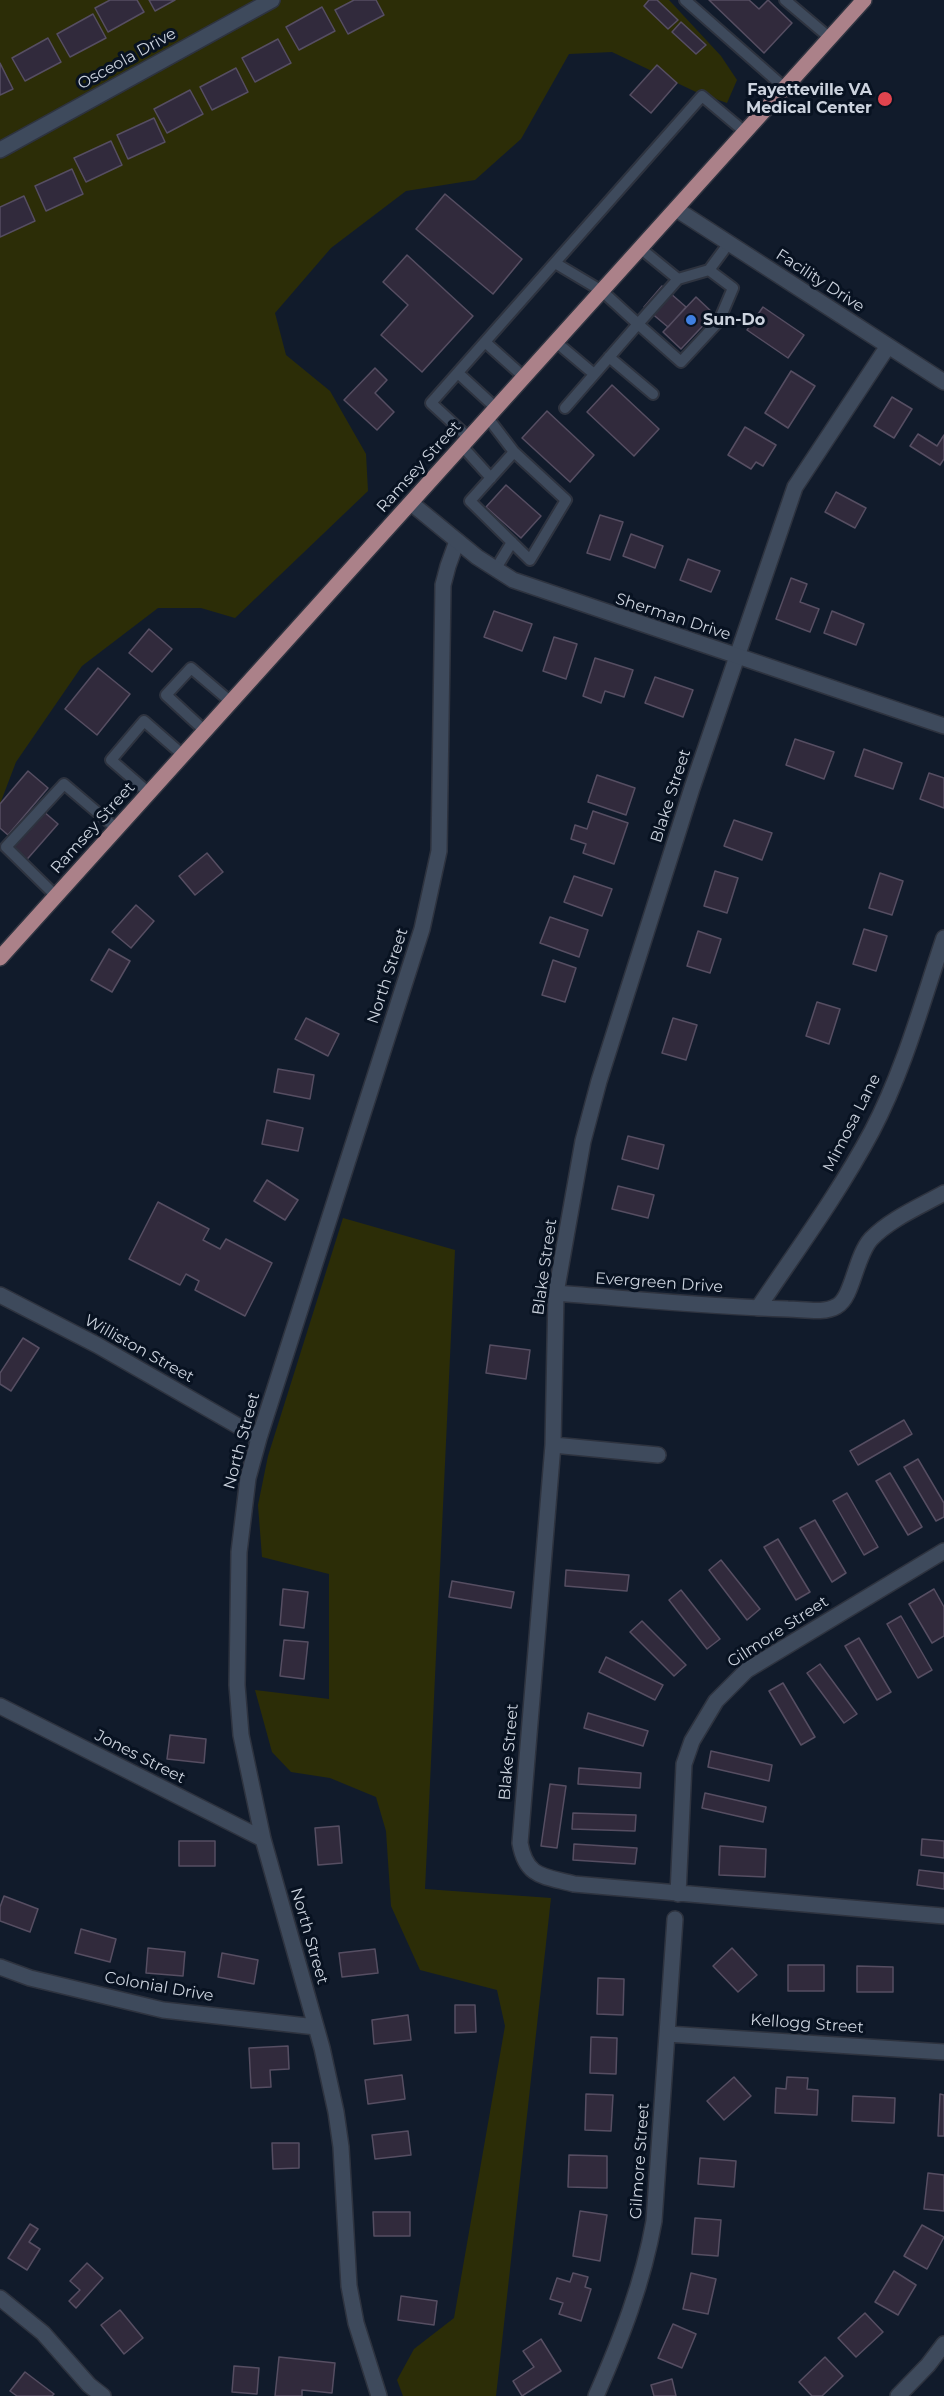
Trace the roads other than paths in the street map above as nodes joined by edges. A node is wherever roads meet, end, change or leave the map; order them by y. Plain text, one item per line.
1 (272, 0) edge
2 (685, 0) edge
3 (784, 0) edge
4 (864, 0) edge
5 (830, 38) junction
6 (785, 88) junction
7 (746, 132) junction
8 (0, 150) edge
9 (676, 209) junction
10 (729, 243) junction
11 (640, 248) junction
12 (555, 262) junction
13 (709, 270) junction
14 (678, 279) junction
15 (602, 291) junction
16 (638, 324) junction
17 (485, 342) junction
18 (556, 342) junction
19 (888, 346) junction
20 (609, 357) junction
21 (458, 373) junction
22 (594, 374) junction
23 (524, 377) junction
24 (944, 382) edge
25 (653, 394) dead end
26 (565, 408) dead end
27 (492, 413) junction
28 (466, 442) junction
29 (514, 452) junction
30 (491, 478) junction
31 (411, 503) junction
32 (457, 541) junction
33 (512, 542) junction
34 (495, 570) junction
35 (737, 657) junction
36 (231, 702) junction
37 (944, 726) edge
38 (205, 731) junction
39 (183, 755) junction
40 (149, 793) junction
41 (117, 829) junction
42 (56, 896) junction
43 (944, 938) edge
44 (0, 958) edge
45 (944, 1192) edge
46 (556, 1293) junction
47 (0, 1295) edge
48 (758, 1308) junction
49 (260, 1438) junction
50 (553, 1445) junction
51 (658, 1455) dead end
52 (944, 1551) edge
53 (0, 1706) edge
54 (263, 1839) junction
55 (678, 1894) junction
56 (944, 1916) edge
57 (675, 1919) dead end
58 (0, 1967) edge
59 (316, 2027) junction
60 (667, 2034) junction
61 (944, 2052) edge
62 (0, 2298) edge
63 (944, 2344) edge
64 (103, 2396) edge
65 (379, 2396) edge
66 (596, 2396) edge
67 (898, 2396) edge

1 - 8 street, Osceola Drive
2 - 6 lane
3 - 5 lane
4 - 5 main road, Ramsey Street
5 - 6 main road, Ramsey Street
6 - 7 main road, Ramsey Street
7 - 9 main road, Ramsey Street
7 - 12 lane
9 - 10 street, Facility Drive
9 - 11 main road, Ramsey Street
10 - 13 lane
10 - 19 street, Facility Drive
11 - 14 lane
11 - 15 main road, Ramsey Street
12 - 15 lane
12 - 17 lane
13 - 14 lane
13 - 16 lane
14 - 16 lane
15 - 16 lane
15 - 18 main road, Ramsey Street
16 - 20 lane
17 - 21 lane
17 - 23 lane
18 - 22 lane
18 - 23 main road, Ramsey Street
19 - 24 street, Facility Drive
19 - 35 street, Blake Street
20 - 22 lane
20 - 25 lane
21 - 27 lane
21 - 28 lane
22 - 26 lane
23 - 27 main road, Ramsey Street
27 - 28 main road, Ramsey Street
27 - 29 lane
28 - 30 lane
28 - 31 main road, Ramsey Street
29 - 30 lane
29 - 33 lane
30 - 33 lane
31 - 32 street, Sherman Drive
31 - 36 main road, Ramsey Street
32 - 34 street, Sherman Drive
32 - 49 street, North Street
33 - 34 lane
34 - 35 street, Sherman Drive
35 - 37 street, Sherman Drive
35 - 46 street, Blake Street
36 - 38 main road, Ramsey Street
36 - 38 lane
38 - 39 main road, Ramsey Street
39 - 40 main road, Ramsey Street
39 - 40 lane
40 - 41 main road, Ramsey Street
41 - 42 main road, Ramsey Street
41 - 42 lane
42 - 44 main road, Ramsey Street
43 - 48 street, Mimosa Lane
45 - 48 street, Evergreen Drive
46 - 48 street, Evergreen Drive
46 - 50 street, Blake Street
47 - 49 street, Williston Street
49 - 54 street, North Street
50 - 51 street
50 - 55 street, Blake Street
52 - 55 street, Gilmore Street
53 - 54 street, Jones Street
54 - 59 street, North Street
55 - 56 street, Blake Street
57 - 60 street, Gilmore Street
58 - 59 street, Colonial Drive
59 - 65 street, North Street
60 - 61 street, Kellogg Street
60 - 66 street, Gilmore Street
62 - 64 street
63 - 67 street

